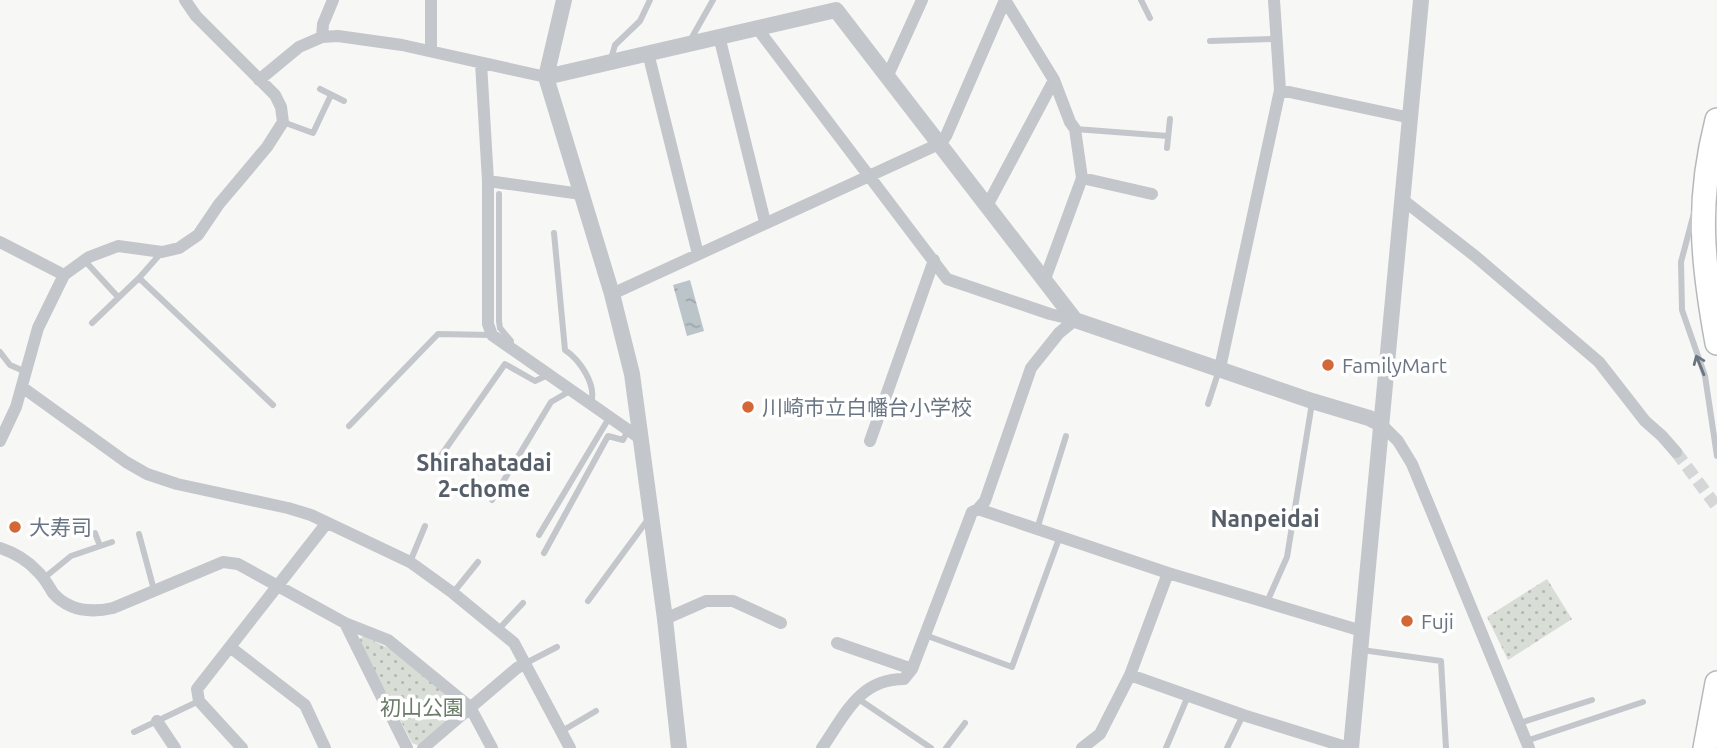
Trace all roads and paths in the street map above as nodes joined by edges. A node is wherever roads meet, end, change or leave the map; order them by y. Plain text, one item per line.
1 (185, 0) edge
2 (333, 0) edge
3 (430, 0) edge
4 (564, 0) edge
5 (650, 0) edge
6 (713, 0) edge
7 (922, 0) edge
8 (1142, 0) edge
9 (1274, 0) edge
10 (1422, 0) edge
11 (838, 5) edge
12 (1150, 18) dead end
13 (757, 28) junction
14 (719, 36) junction
15 (322, 37) junction
16 (1276, 39) junction
17 (1210, 41) dead end
18 (688, 44) junction
19 (430, 51) junction
20 (649, 53) junction
21 (611, 61) junction
22 (481, 63) junction
23 (888, 75) junction
24 (546, 77) junction
25 (258, 79) junction
26 (1054, 80) junction
27 (320, 89) dead end
28 (1280, 90) junction
29 (331, 95) junction
30 (344, 101) dead end
31 (1411, 118) junction
32 (1170, 119) dead end
33 (1717, 120) edge
34 (283, 122) junction
35 (1075, 129) junction
36 (1168, 136) junction
37 (941, 143) junction
38 (1167, 148) dead end
39 (1707, 160) junction
40 (870, 176) junction
41 (1082, 177) junction
42 (488, 181) junction
43 (499, 194) dead end
44 (581, 194) junction
45 (1152, 194) dead end
46 (1403, 200) junction
47 (988, 204) junction
48 (765, 222) junction
49 (554, 233) dead end
50 (0, 242) edge
51 (162, 253) junction
52 (698, 254) junction
53 (934, 260) junction
54 (85, 261) junction
55 (64, 275) junction
56 (139, 278) junction
57 (1045, 279) junction
58 (612, 294) junction
59 (118, 297) junction
60 (1075, 320) junction
61 (92, 323) dead end
62 (492, 335) junction
63 (1717, 343) edge
64 (509, 347) junction
65 (0, 352) edge
66 (1220, 368) junction
67 (27, 372) junction
68 (548, 375) junction
69 (22, 387) junction
70 (570, 391) junction
71 (1312, 401) junction
72 (1208, 404) dead end
73 (273, 405) dead end
74 (591, 405) junction
75 (609, 418) junction
76 (1381, 424) junction
77 (349, 426) dead end
78 (634, 435) junction
79 (1066, 436) dead end
80 (0, 441) edge
81 (870, 442) dead end
82 (1676, 452) tunnel mouth
83 (1717, 456) edge
84 (433, 467) dead end
85 (492, 500) dead end
86 (978, 509) junction
87 (651, 516) junction
88 (326, 524) junction
89 (425, 526) dead end
90 (1037, 529) junction
91 (95, 533) dead end
92 (139, 534) dead end
93 (539, 535) dead end
94 (1060, 536) junction
95 (112, 542) dead end
96 (100, 546) junction
97 (0, 548) edge
98 (544, 553) dead end
99 (410, 562) junction
100 (478, 562) dead end
101 (1168, 573) junction
102 (44, 578) junction
103 (279, 586) junction
104 (155, 591) junction
105 (453, 593) junction
106 (588, 601) dead end
107 (1267, 602) junction
108 (523, 603) dead end
109 (665, 619) junction
110 (781, 622) dead end
111 (345, 623) junction
112 (498, 630) junction
113 (1362, 631) junction
114 (925, 635) junction
115 (836, 643) dead end
116 (230, 647) junction
117 (557, 647) dead end
118 (1360, 650) junction
119 (526, 663) junction
120 (912, 669) junction
121 (1130, 675) junction
122 (1717, 683) edge
123 (1188, 696) junction
124 (857, 698) junction
125 (1592, 700) dead end
126 (199, 701) junction
127 (1643, 702) dead end
128 (470, 707) junction
129 (596, 711) dead end
130 (1243, 715) junction
131 (157, 721) junction
132 (965, 723) dead end
133 (1520, 723) junction
134 (562, 731) junction
135 (134, 732) dead end
136 (918, 739) junction
137 (1528, 744) edge
138 (175, 748) edge
139 (242, 748) edge
140 (326, 748) edge
141 (407, 748) edge
142 (422, 748) edge
143 (492, 748) edge
144 (570, 748) edge
145 (679, 748) edge
146 (822, 748) edge
147 (912, 748) edge
148 (931, 748) edge
149 (946, 748) edge
150 (1082, 748) edge
151 (1166, 748) edge
152 (1227, 748) edge
153 (1350, 748) edge
154 (1446, 748) edge
155 (1705, 748) edge

1 - 25 street
2 - 15 street
3 - 19 street
4 - 24 street
5 - 21 lane
6 - 18 lane
7 - 23 street
8 - 12 lane
9 - 16 street
10 - 31 street
11 - 13 street
11 - 23 street
13 - 14 street
13 - 40 street
14 - 18 street
14 - 48 street
15 - 19 street
15 - 25 street
16 - 17 lane
16 - 28 street
18 - 20 street
19 - 22 street
20 - 21 street
20 - 52 street
21 - 24 street
22 - 24 street
22 - 42 street
23 - 37 street
24 - 44 street
25 - 34 street
26 - 35 street
26 - 37 street
26 - 47 street
27 - 29 lane
28 - 31 street
28 - 66 street
29 - 30 lane
29 - 34 lane
31 - 46 street
32 - 36 lane
33 - 39 highway
34 - 51 street
35 - 36 lane
35 - 41 street
36 - 38 lane
37 - 40 street
37 - 47 street
39 - 63 highway
83 -> 39 lane
40 - 48 street
40 - 53 street
41 - 45 street
41 - 57 street
42 - 44 street
42 - 62 street
43 - 64 lane
44 - 58 street
46 - 76 street
46 - 82 street
47 - 57 street
48 - 52 street
49 - 74 lane
50 - 55 street
51 - 54 street
51 - 56 lane
52 - 58 street
53 - 60 street
53 - 81 street
54 - 55 street
54 - 59 lane
55 - 67 street
56 - 59 lane
56 - 73 lane
57 - 60 street
58 - 78 street
59 - 61 lane
60 - 66 street
60 - 86 street
62 - 64 street
62 - 77 lane
64 - 68 street
65 - 67 lane
66 - 71 street
66 - 72 lane
67 - 69 street
68 - 70 street
68 - 84 lane
69 - 80 street
69 - 88 street
70 - 74 street
70 - 85 lane
71 - 76 street
71 - 107 lane
74 - 75 street
75 - 78 street
75 - 93 lane
76 - 113 street
76 - 133 street
78 - 87 street
78 - 98 lane
79 - 90 lane
86 - 90 street
86 - 114 street
87 - 106 lane
87 - 109 street
88 - 99 street
88 - 103 street
89 - 99 lane
90 - 94 street
91 - 96 lane
92 - 104 lane
94 - 101 street
94 - 114 lane
95 - 96 lane
96 - 102 lane
97 - 102 street
99 - 105 street
100 - 105 lane
101 - 107 street
101 - 121 street
102 - 104 street
103 - 104 street
103 - 111 street
103 - 116 street
105 - 112 street
107 - 113 street
108 - 112 lane
109 - 110 street
109 - 145 street
111 - 128 street
111 - 141 street
112 - 119 street
113 - 118 street
114 - 120 street
115 - 120 street
116 - 126 street
116 - 140 street
117 - 119 lane
118 - 153 street
118 - 154 lane
119 - 128 street
119 - 134 street
120 - 124 street
121 - 123 street
121 - 150 street
122 - 155 highway
123 - 130 street
123 - 151 lane
124 - 136 lane
124 - 146 street
125 - 133 lane
126 - 131 lane
126 - 139 street
127 - 137 lane
128 - 142 street
128 - 143 street
129 - 134 lane
130 - 152 lane
130 - 153 street
131 - 135 lane
131 - 138 street
132 - 149 lane
133 - 137 street
134 - 144 street
136 - 147 lane
136 - 148 lane

